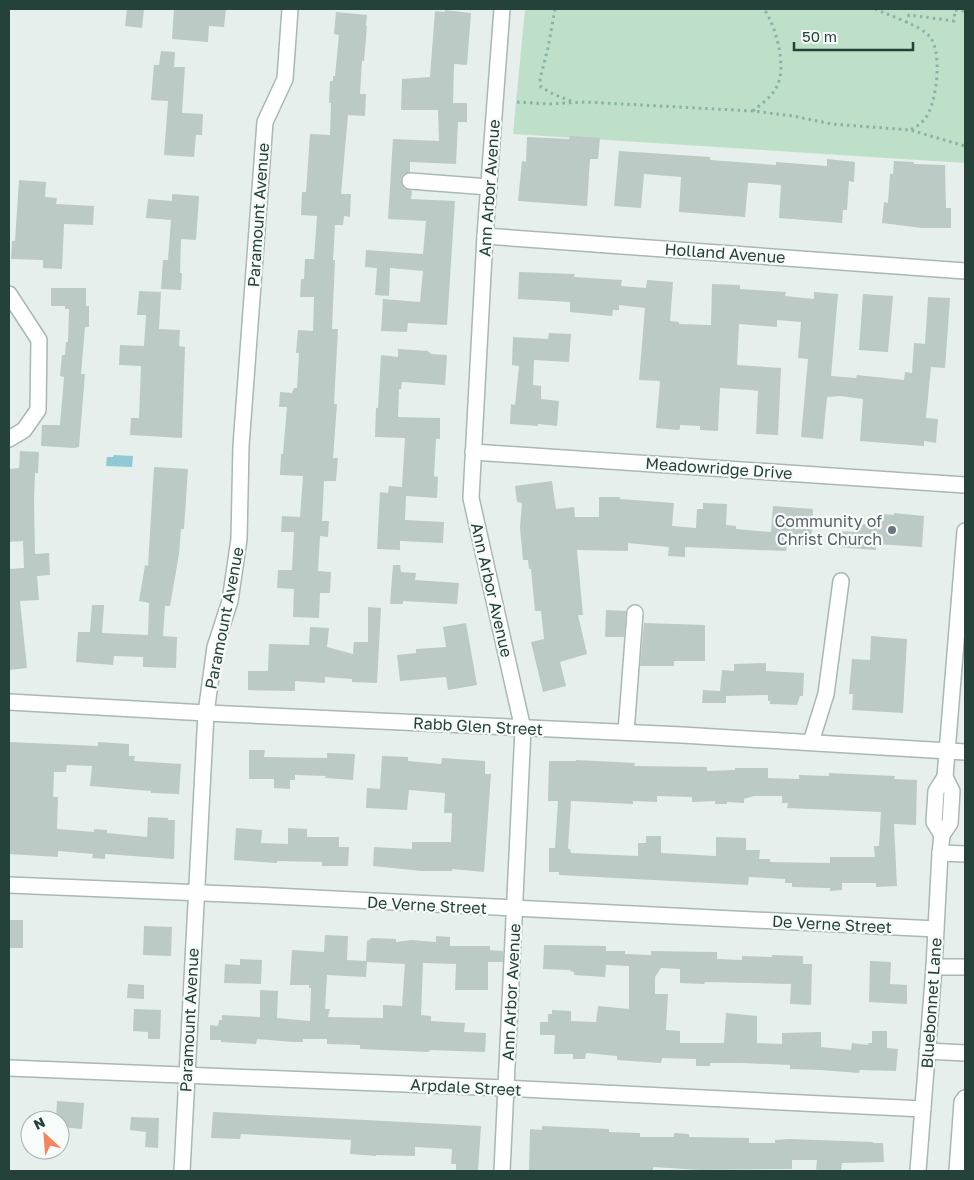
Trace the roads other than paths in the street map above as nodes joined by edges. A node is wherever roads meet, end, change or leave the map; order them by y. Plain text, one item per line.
1 (290, 9) edge
2 (502, 9) edge
3 (410, 181) dead end
4 (489, 187) junction
5 (486, 236) junction
6 (965, 271) edge
7 (9, 294) edge
8 (9, 439) edge
9 (473, 452) junction
10 (965, 485) edge
11 (965, 531) edge
12 (964, 575) edge
13 (842, 582) dead end
14 (635, 613) dead end
15 (9, 702) edge
16 (206, 713) junction
17 (523, 729) junction
18 (626, 732) junction
19 (810, 742) junction
20 (948, 751) junction
21 (965, 752) edge
22 (940, 852) junction
23 (965, 854) edge
24 (9, 885) edge
25 (196, 894) junction
26 (515, 909) junction
27 (936, 929) junction
28 (934, 967) junction
29 (965, 967) edge
30 (927, 1052) junction
31 (965, 1053) edge
32 (9, 1068) edge
33 (186, 1074) junction
34 (505, 1088) junction
35 (965, 1098) edge
36 (923, 1110) junction
37 (182, 1171) edge
38 (502, 1171) edge
39 (918, 1171) edge
40 (957, 1171) edge

1 - 16 street, Paramount Avenue
2 - 4 street, Ann Arbor Avenue
3 - 4 street
4 - 5 street, Ann Arbor Avenue
5 - 6 street, Holland Avenue
5 - 9 street, Ann Arbor Avenue
7 - 8 street
9 - 10 street, Meadowridge Drive
9 - 17 street, Ann Arbor Avenue
11 - 12 street, Bluebonnet Lane
12 - 20 street, Bluebonnet Lane
13 - 19 street
14 - 18 street
15 - 16 street, Rabb Glen Street
16 - 17 street, Rabb Glen Street
16 - 25 street, Paramount Avenue
17 - 18 street, Rabb Glen Street
17 - 26 street, Ann Arbor Avenue
18 - 19 street, Rabb Glen Street
19 - 20 street, Rabb Glen Street
20 - 21 street, Rabb Glen Street
20 - 22 street, Bluebonnet Lane
22 - 23 street
22 - 27 street, Bluebonnet Lane
24 - 25 street, De Verne Street
25 - 26 street, De Verne Street
25 - 33 street, Paramount Avenue
26 - 27 street, De Verne Street
26 - 34 street, Ann Arbor Avenue
27 - 28 street, Bluebonnet Lane
28 - 29 street
28 - 30 street, Bluebonnet Lane
30 - 31 street
30 - 36 street, Bluebonnet Lane
32 - 33 street, Arpdale Street
33 - 34 street, Arpdale Street
33 - 37 street, Paramount Avenue
34 - 36 street, Arpdale Street
34 - 38 street, Ann Arbor Avenue
35 - 40 street
36 - 39 street, Bluebonnet Lane

